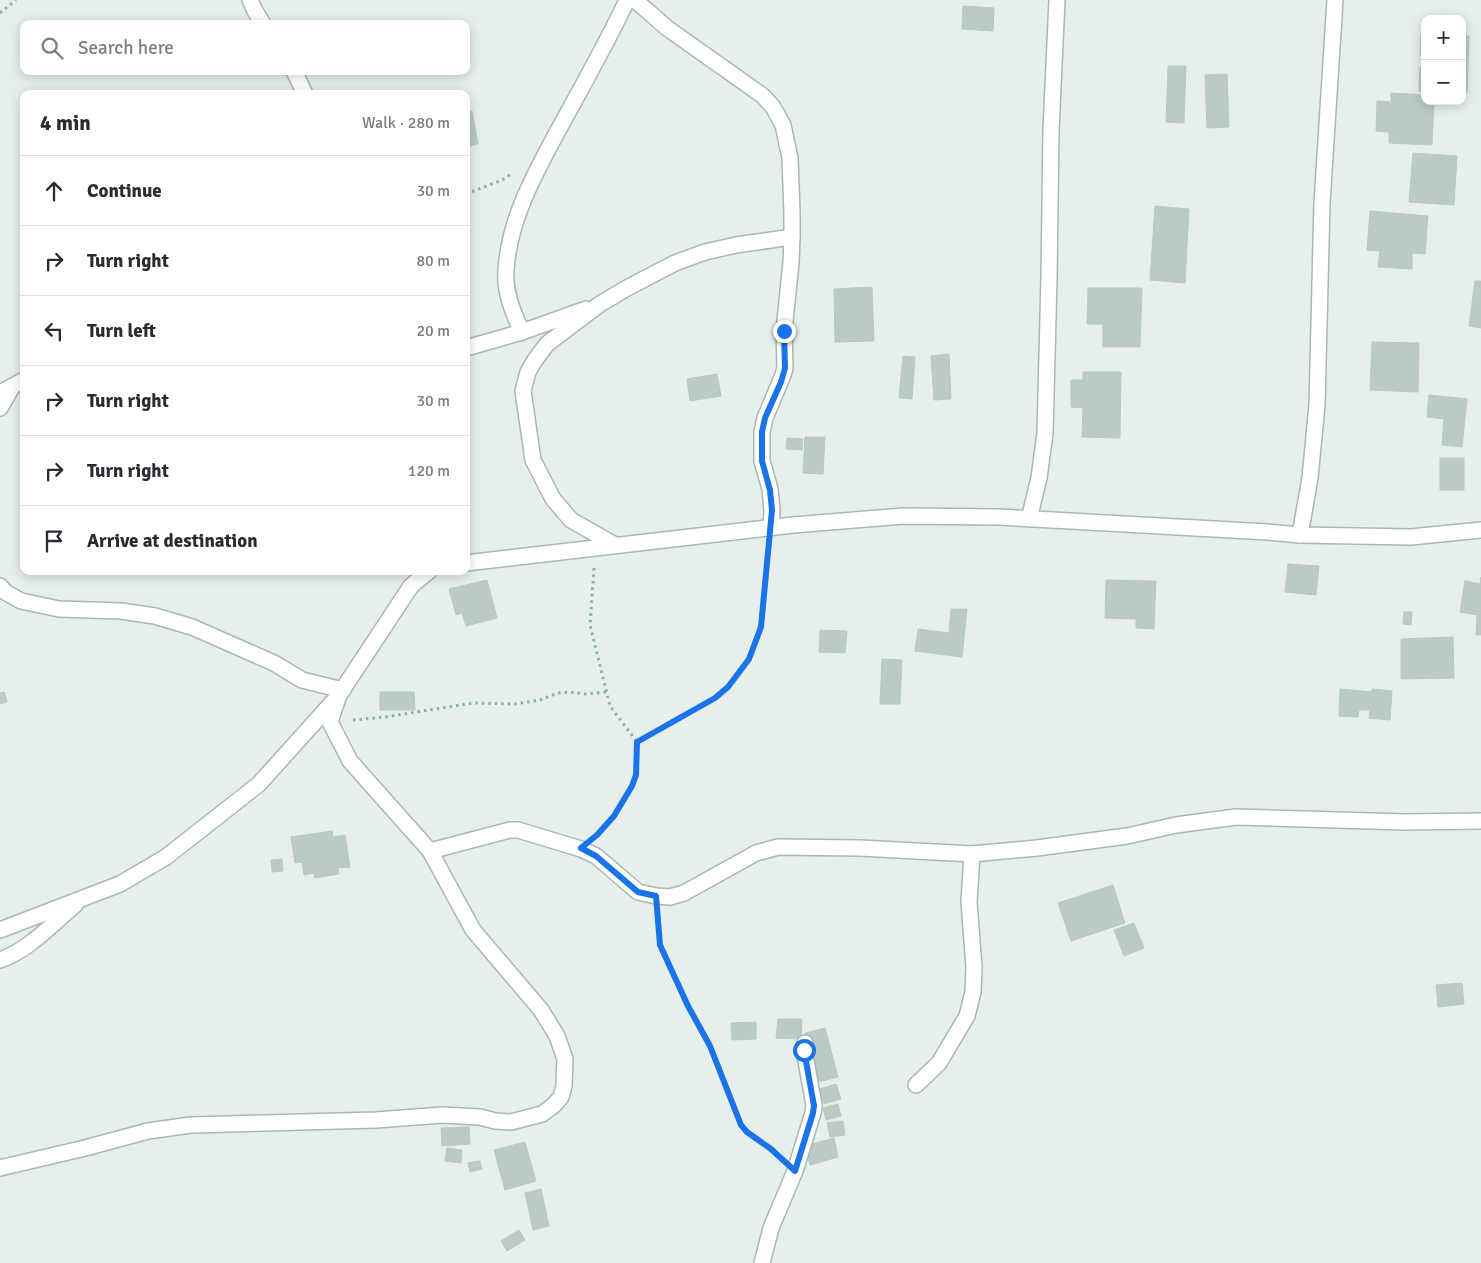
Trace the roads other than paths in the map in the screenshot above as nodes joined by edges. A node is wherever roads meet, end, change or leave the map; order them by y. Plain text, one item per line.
1 (250, 0) edge
2 (628, 0) edge
3 (635, 0) edge
4 (1057, 0) edge
5 (1335, 0) edge
6 (261, 20) edge
7 (296, 75) edge
8 (304, 90) edge
9 (792, 237) junction
10 (600, 304) junction
11 (522, 332) junction
12 (470, 347) edge
13 (12, 386) edge
14 (0, 408) edge
15 (1030, 519) junction
16 (771, 527) junction
17 (1481, 530) edge
18 (1300, 535) junction
19 (614, 545) junction
20 (470, 563) edge
21 (424, 575) edge
22 (0, 586) edge
23 (341, 692) junction
24 (1481, 821) edge
25 (430, 851) junction
26 (972, 854) junction
27 (83, 897) junction
28 (0, 930) edge
29 (0, 960) edge
30 (805, 1043) dead end
31 (916, 1086) dead end
32 (0, 1168) edge
33 (762, 1263) edge

1 - 6 street
2 - 11 street
3 - 9 street
4 - 15 street
5 - 18 street
7 - 8 street
9 - 10 street
9 - 16 street
10 - 11 street
10 - 19 street
11 - 12 street
13 - 14 street
15 - 16 street
15 - 18 street
16 - 19 street
17 - 18 street
19 - 20 street
21 - 23 street
22 - 23 street
23 - 25 street
23 - 27 street
24 - 26 street
25 - 26 street
25 - 32 street
26 - 31 street
27 - 28 street
27 - 29 street
30 - 33 street

